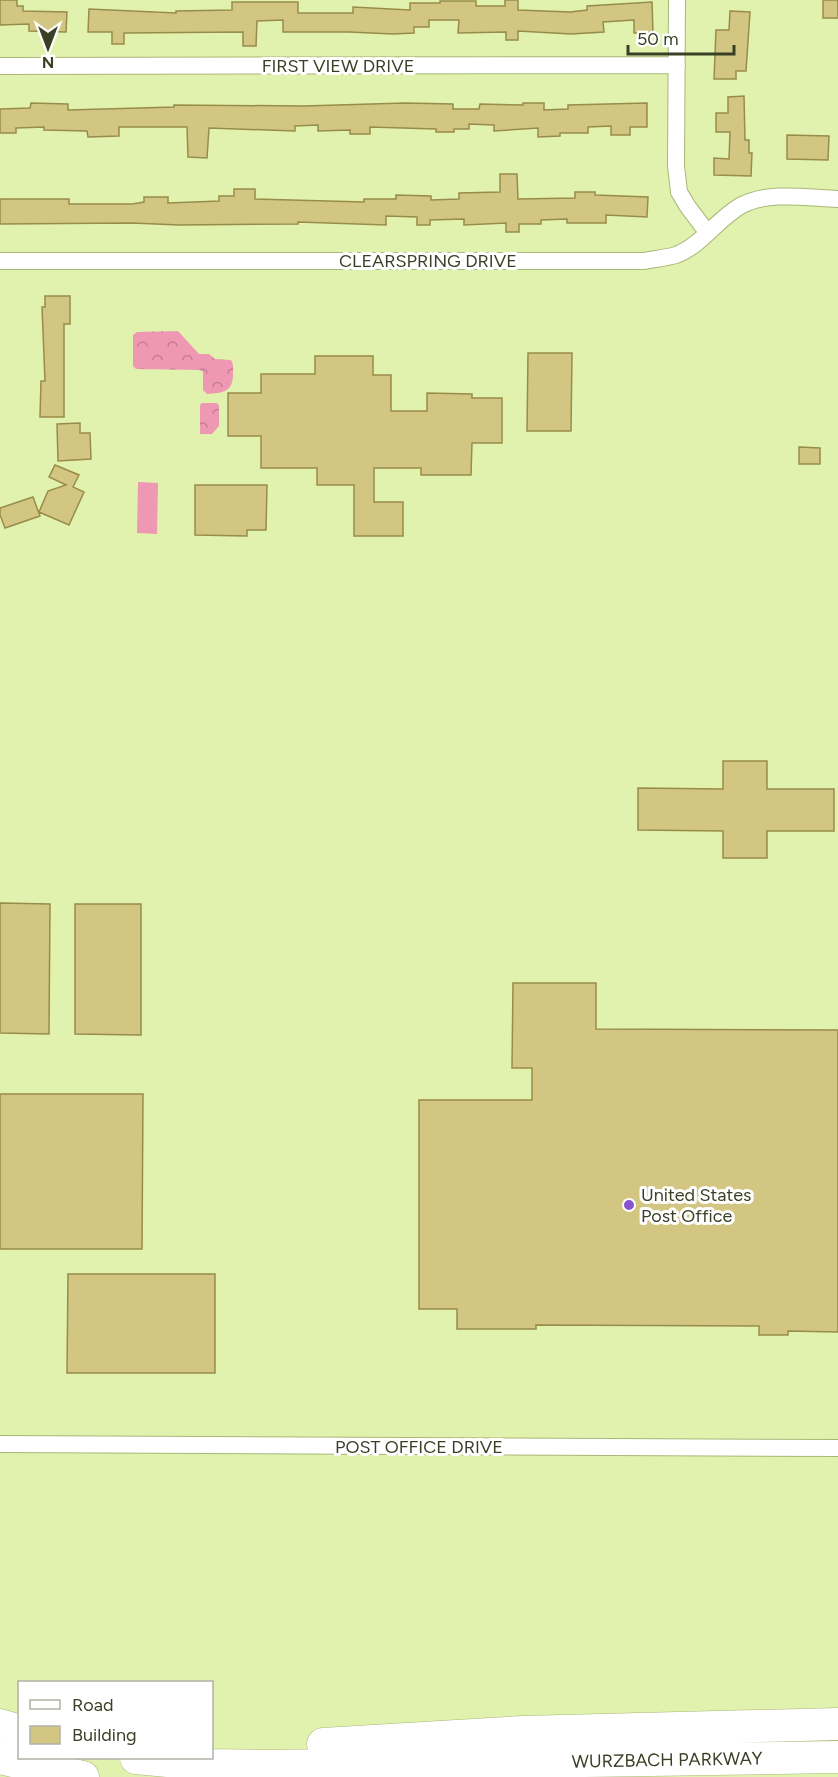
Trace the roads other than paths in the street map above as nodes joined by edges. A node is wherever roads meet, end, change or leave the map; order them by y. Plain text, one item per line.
1 (677, 0) edge
2 (677, 65) junction
3 (0, 66) edge
4 (838, 199) edge
5 (707, 232) junction
6 (0, 261) edge
7 (0, 1444) edge
8 (838, 1448) edge
9 (838, 1724) edge
10 (0, 1725) edge
11 (18, 1730) edge
12 (213, 1745) edge
13 (838, 1757) edge
14 (0, 1758) edge
15 (146, 1759) edge
16 (83, 1777) edge

1 - 2 street
2 - 3 street, FIRST VIEW DRIVE
2 - 5 street
4 - 5 street, CLEARSPRING DRIVE
5 - 6 street, CLEARSPRING DRIVE
7 - 8 street, POST OFFICE DRIVE
9 - 12 highway
10 - 11 highway
13 - 15 highway, WURZBACH PARKWAY
14 - 16 highway

